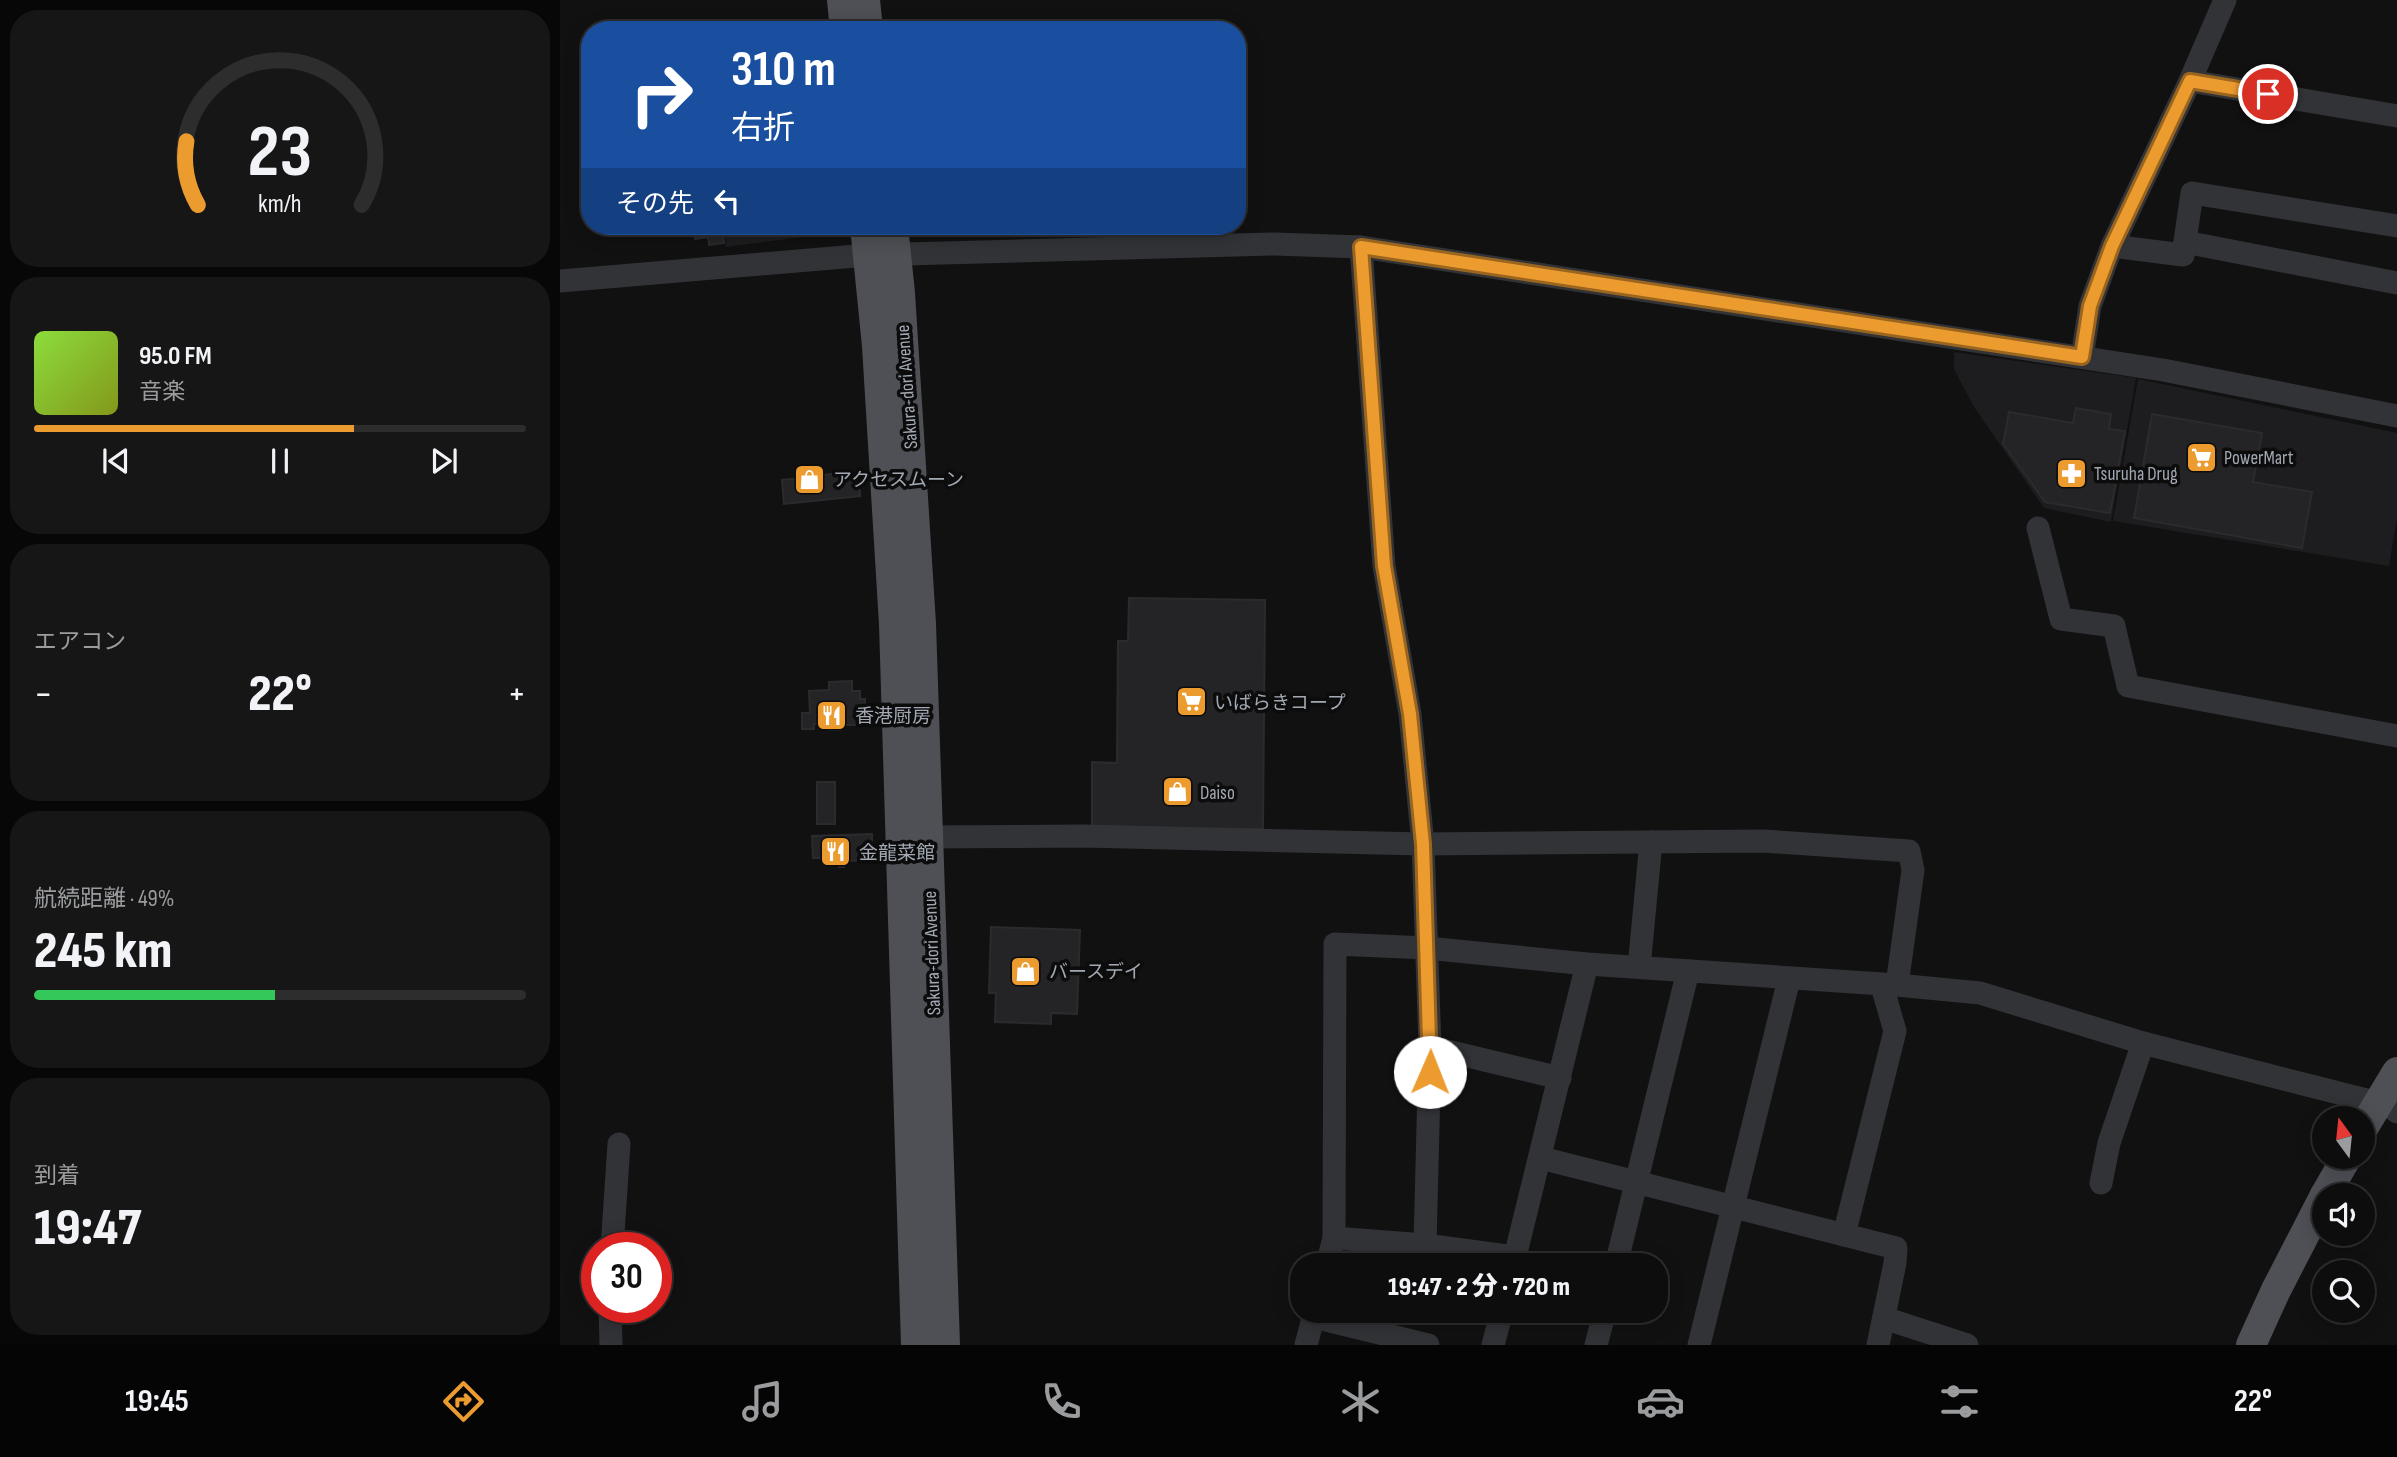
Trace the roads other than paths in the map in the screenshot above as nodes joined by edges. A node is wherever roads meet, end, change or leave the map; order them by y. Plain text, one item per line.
1 (842, 0) edge
2 (865, 0) edge
3 (2225, 0) edge
4 (844, 21) edge
5 (868, 21) edge
6 (2190, 81) junction
7 (2397, 116) edge
8 (2397, 226) edge
9 (880, 240) edge
10 (2185, 242) junction
11 (2112, 246) junction
12 (1361, 247) junction
13 (560, 281) edge
14 (2397, 283) edge
15 (2082, 357) junction
16 (2397, 416) edge
17 (2038, 528) dead end
18 (2397, 736) edge
19 (913, 837) junction
20 (1651, 842) junction
21 (1423, 844) junction
22 (1427, 948) junction
23 (1587, 964) junction
24 (1639, 967) junction
25 (1688, 971) junction
26 (1790, 979) junction
27 (1889, 985) junction
28 (2143, 1043) junction
29 (1430, 1047) junction
30 (2397, 1072) edge
31 (1560, 1078) junction
32 (2388, 1107) edge
33 (619, 1144) dead end
34 (1541, 1157) junction
35 (1637, 1183) junction
36 (2101, 1183) dead end
37 (1732, 1207) junction
38 (2312, 1221) edge
39 (613, 1232) edge
40 (1844, 1235) junction
41 (1334, 1238) junction
42 (1425, 1245) junction
43 (1330, 1253) edge
44 (1470, 1253) edge
45 (1516, 1253) edge
46 (1619, 1253) edge
47 (1884, 1318) junction
48 (610, 1323) edge
49 (1312, 1323) edge
50 (1348, 1323) edge
51 (1499, 1323) edge
52 (1602, 1323) edge
53 (611, 1345) edge
54 (916, 1345) edge
55 (945, 1345) edge
56 (1306, 1345) edge
57 (1428, 1345) edge
58 (1493, 1345) edge
59 (1597, 1345) edge
60 (1699, 1345) edge
61 (1878, 1345) edge
62 (1967, 1345) edge
63 (2251, 1345) edge

1 - 4 main road
2 - 5 main road
3 - 6 street
6 - 7 street
6 - 11 street
8 - 10 street
9 - 12 street
9 - 13 street
9 - 19 main road, Sakura-dori Avenue
10 - 11 street
10 - 14 street
11 - 15 street
12 - 15 street
12 - 21 street
15 - 16 street
17 - 18 street
19 - 21 street
19 - 54 main road, Sakura-dori Avenue
19 - 55 main road, Sakura-dori Avenue
20 - 21 street
20 - 24 street
20 - 27 street
21 - 22 street
22 - 23 street
22 - 29 street
22 - 41 street
23 - 24 street
23 - 31 street
24 - 25 street
25 - 26 street
25 - 35 street
26 - 27 street
26 - 37 street
27 - 28 street
27 - 40 street
28 - 32 street
28 - 36 street
29 - 31 street
29 - 42 street
30 - 32 main road
31 - 34 street
33 - 39 street
34 - 35 street
34 - 45 street
35 - 37 street
35 - 46 street
37 - 40 street
37 - 60 street
38 - 63 main road
40 - 47 street
41 - 42 street
41 - 43 street
42 - 44 street
47 - 61 street
47 - 62 street
48 - 53 street
49 - 56 street
50 - 57 street
51 - 58 street
52 - 59 street

